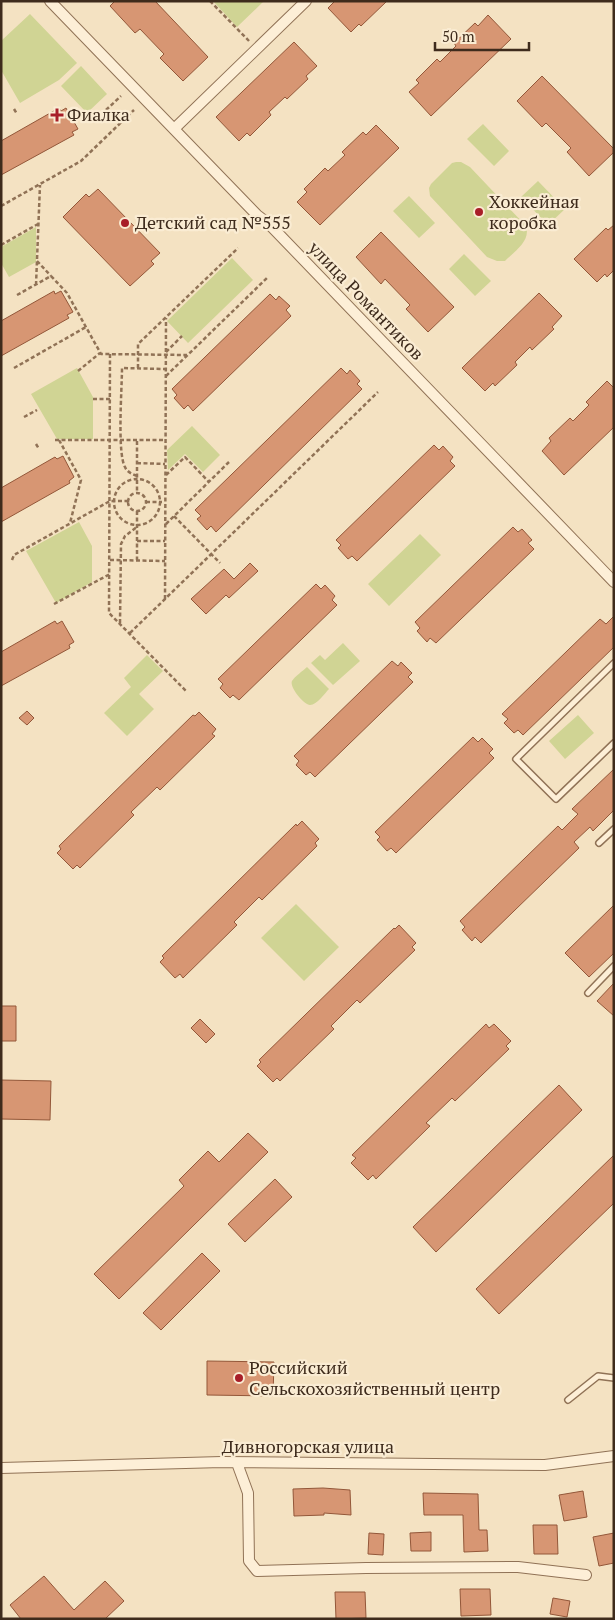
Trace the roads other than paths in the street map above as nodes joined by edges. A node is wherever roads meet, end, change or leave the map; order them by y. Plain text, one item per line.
1 (50, 1) edge
2 (306, 1) edge
3 (174, 129) junction
4 (614, 582) edge
5 (614, 663) edge
6 (614, 743) edge
7 (614, 828) edge
8 (599, 843) dead end
9 (614, 966) edge
10 (588, 993) dead end
11 (614, 1378) edge
12 (568, 1400) dead end
13 (614, 1456) edge
14 (237, 1463) junction
15 (1, 1468) edge
16 (586, 1575) dead end

1 - 3 street, улица Романтиков
2 - 3 street
3 - 4 street, улица Романтиков
5 - 6 lane
7 - 8 lane
9 - 10 lane
11 - 12 lane
13 - 14 street, Дивногорская улица
14 - 15 street, Дивногорская улица
14 - 16 street

